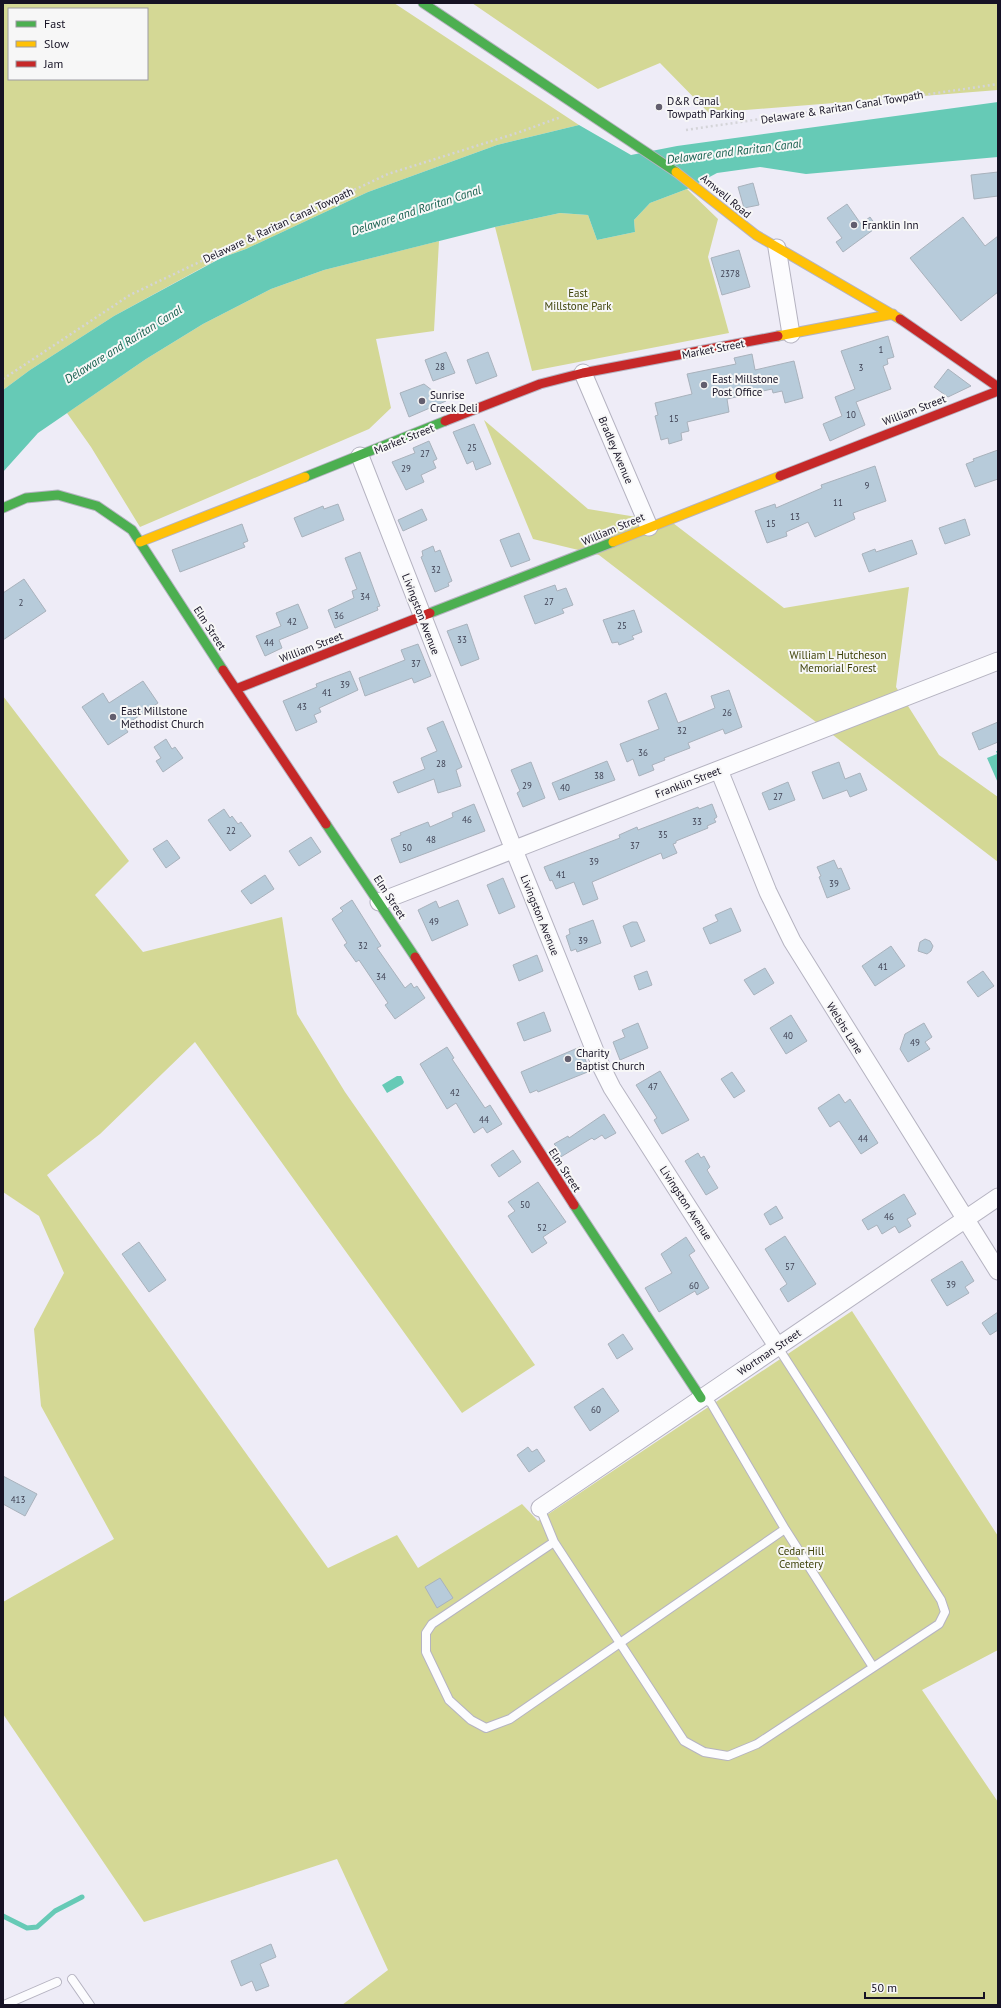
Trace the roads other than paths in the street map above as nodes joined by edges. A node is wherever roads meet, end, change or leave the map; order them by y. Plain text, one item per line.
1 (423, 3) edge
2 (777, 248) junction
3 (894, 314) junction
4 (791, 334) junction
5 (583, 373) junction
6 (998, 389) edge
7 (360, 456) junction
8 (3, 508) edge
9 (649, 527) junction
10 (140, 542) junction
11 (422, 617) junction
12 (998, 661) edge
13 (236, 689) junction
14 (719, 770) junction
15 (514, 850) junction
16 (379, 902) junction
17 (998, 1197) edge
18 (965, 1221) junction
19 (998, 1272) edge
20 (777, 1346) junction
21 (701, 1398) junction
22 (540, 1508) joint
23 (785, 1529) junction
24 (554, 1542) junction
25 (620, 1642) junction
26 (873, 1667) junction
27 (72, 1979) dead end
28 (58, 1982) dead end
29 (4, 2005) edge
30 (90, 2005) edge

1 - 2 street, Amwell Road
2 - 3 street, Amwell Road
2 - 4 street
3 - 4 street, Market Street
3 - 6 street, Amwell Road
4 - 5 street, Market Street
5 - 7 street, Market Street
5 - 9 street, Bradley Avenue
6 - 9 street, William Street
7 - 10 street, Market Street
7 - 11 street, Livingston Avenue
8 - 10 street, Elm Street
9 - 11 street, William Street
10 - 13 street, Elm Street
11 - 13 street, William Street
11 - 15 street, Livingston Avenue
12 - 14 street, Franklin Street
13 - 16 street, Elm Street
14 - 15 street, Franklin Street
14 - 18 street, Welshs Lane
15 - 16 street, Franklin Street
15 - 20 street, Livingston Avenue
16 - 21 street, Elm Street
17 - 18 street, Wortman Street
18 - 19 street, Welshs Lane
18 - 20 street, Wortman Street
20 - 21 street, Wortman Street
20 - 26 lane
21 - 22 street, Wortman Street
21 - 23 lane
22 - 24 lane
23 - 25 lane
23 - 26 lane
24 - 25 lane
24 - 25 lane
25 - 26 lane
27 - 30 lane
28 - 29 lane

